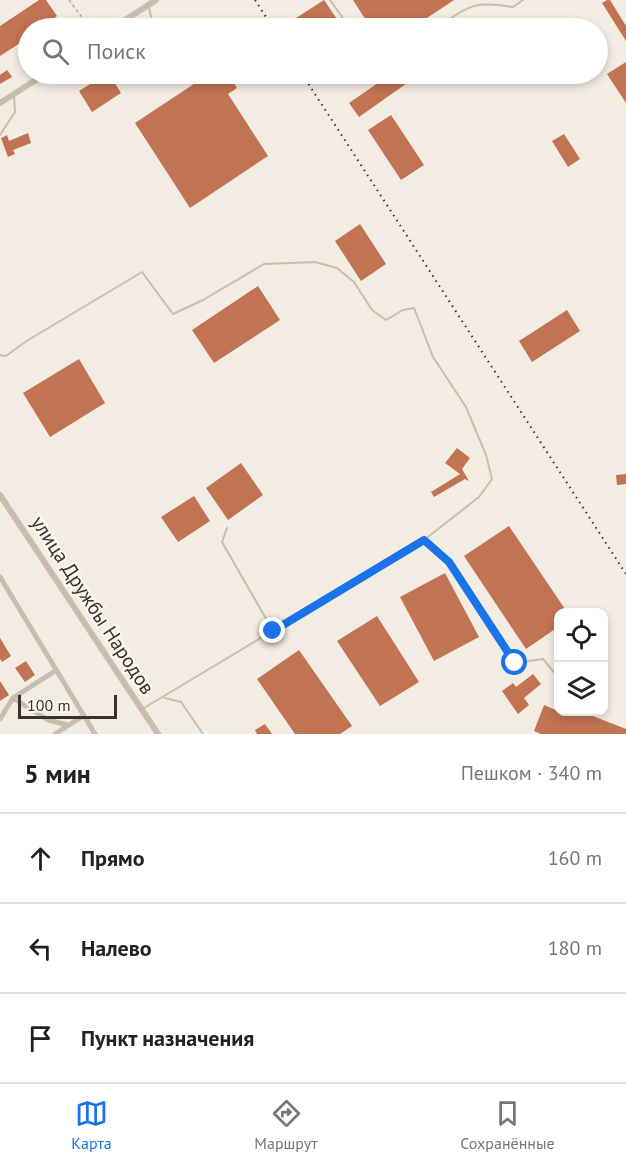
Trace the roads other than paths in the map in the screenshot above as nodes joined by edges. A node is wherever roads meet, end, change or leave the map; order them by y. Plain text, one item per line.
1 (156, 0) edge
2 (330, 0) edge
3 (523, 0) edge
4 (149, 5) junction
5 (129, 18) edge
6 (152, 18) edge
7 (343, 18) edge
8 (453, 18) edge
9 (30, 84) edge
10 (14, 94) junction
11 (0, 103) edge
12 (0, 135) edge
13 (0, 355) edge
14 (0, 495) edge
15 (227, 528) dead end
16 (424, 540) junction
17 (0, 577) edge
18 (273, 631) junction
19 (55, 671) junction
20 (554, 672) edge
21 (13, 698) junction
22 (162, 698) junction
23 (142, 709) junction
24 (83, 716) junction
25 (0, 719) edge
26 (68, 725) junction
27 (55, 734) edge
28 (95, 734) edge
29 (158, 734) edge
30 (203, 734) edge

1 - 4 street
2 - 7 lane
3 - 8 lane
4 - 5 street
4 - 6 lane
9 - 10 street
10 - 11 street
10 - 12 lane
13 - 16 lane
14 - 23 street, улица Дружбы Народов
15 - 18 lane
16 - 18 lane
16 - 20 lane
17 - 19 street
18 - 22 lane
19 - 21 street
19 - 24 street
21 - 25 street
21 - 26 street
22 - 23 lane
22 - 30 lane
23 - 29 street, улица Дружбы Народов
24 - 26 street
24 - 28 street
26 - 27 street

